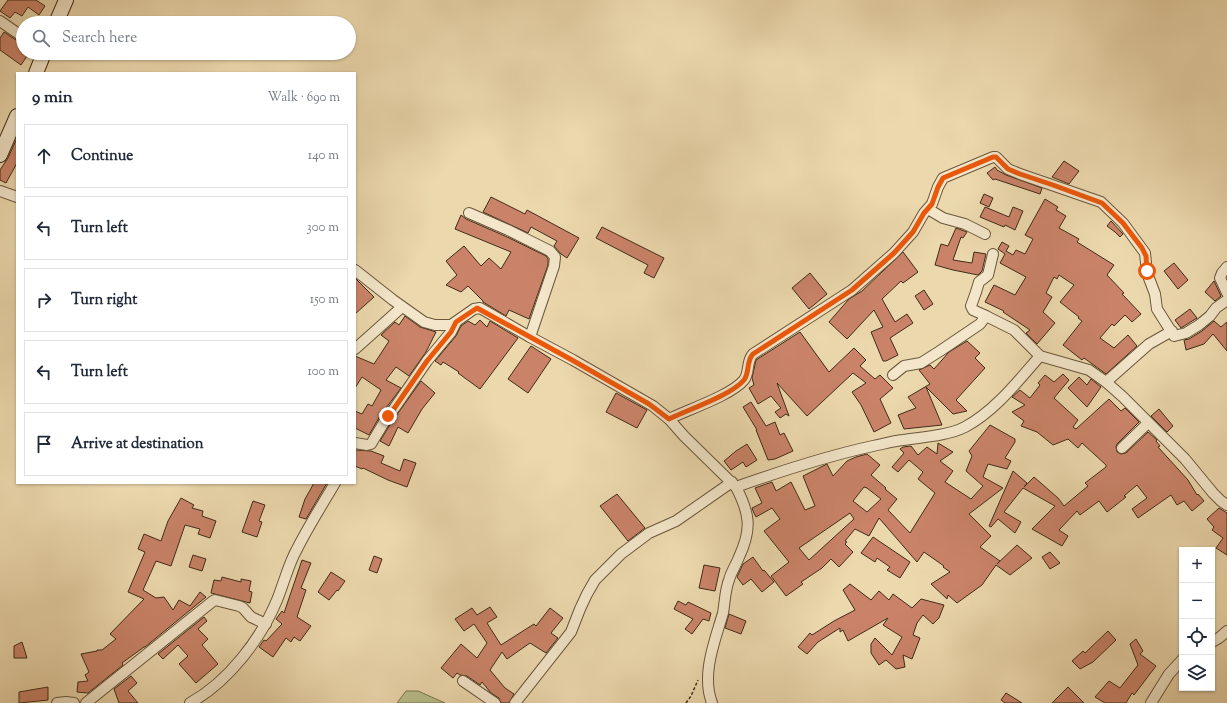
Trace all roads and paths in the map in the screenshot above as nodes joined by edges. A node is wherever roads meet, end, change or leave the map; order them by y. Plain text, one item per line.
1 (66, 0) edge
2 (59, 16) edge
3 (0, 21) edge
4 (16, 32) edge
5 (41, 60) edge
6 (36, 72) edge
7 (16, 118) edge
8 (0, 155) edge
9 (0, 191) edge
10 (16, 197) edge
11 (928, 209) junction
12 (469, 213) dead end
13 (985, 234) dead end
14 (993, 254) dead end
15 (1227, 266) edge
16 (356, 271) edge
17 (1227, 293) edge
18 (1227, 300) edge
19 (402, 307) junction
20 (986, 316) junction
21 (456, 322) junction
22 (1172, 331) junction
23 (530, 337) junction
24 (356, 348) edge
25 (1040, 356) junction
26 (893, 375) dead end
27 (1106, 382) junction
28 (669, 419) junction
29 (1148, 423) junction
30 (356, 443) edge
31 (1122, 448) dead end
32 (334, 484) edge
33 (734, 485) junction
34 (1227, 505) edge
35 (266, 624) junction
36 (1227, 631) edge
37 (1215, 640) edge
38 (709, 663) junction
39 (1179, 663) edge
40 (463, 681) dead end
41 (57, 703) edge
42 (74, 703) edge
43 (86, 703) edge
44 (190, 703) edge
45 (495, 703) edge
46 (515, 703) edge
47 (686, 703) edge
48 (712, 703) edge
49 (1151, 703) edge

1 - 2 main road
3 - 4 street
5 - 6 main road
7 - 8 main road
9 - 10 street
11 - 13 street
11 - 22 street
11 - 28 street
12 - 23 street
14 - 20 street
15 - 17 street
16 - 19 street
18 - 22 street
19 - 21 street
19 - 24 street
20 - 25 street
20 - 26 street
21 - 23 street
21 - 30 street
22 - 27 street
23 - 28 street
25 - 27 street
25 - 33 street
27 - 29 street
28 - 33 street
29 - 31 street
29 - 34 street
32 - 35 street
33 - 38 street
33 - 46 street
35 - 43 street
35 - 44 street
36 - 37 street
38 - 47 path
38 - 48 street
39 - 49 street
40 - 45 street
41 - 42 street

